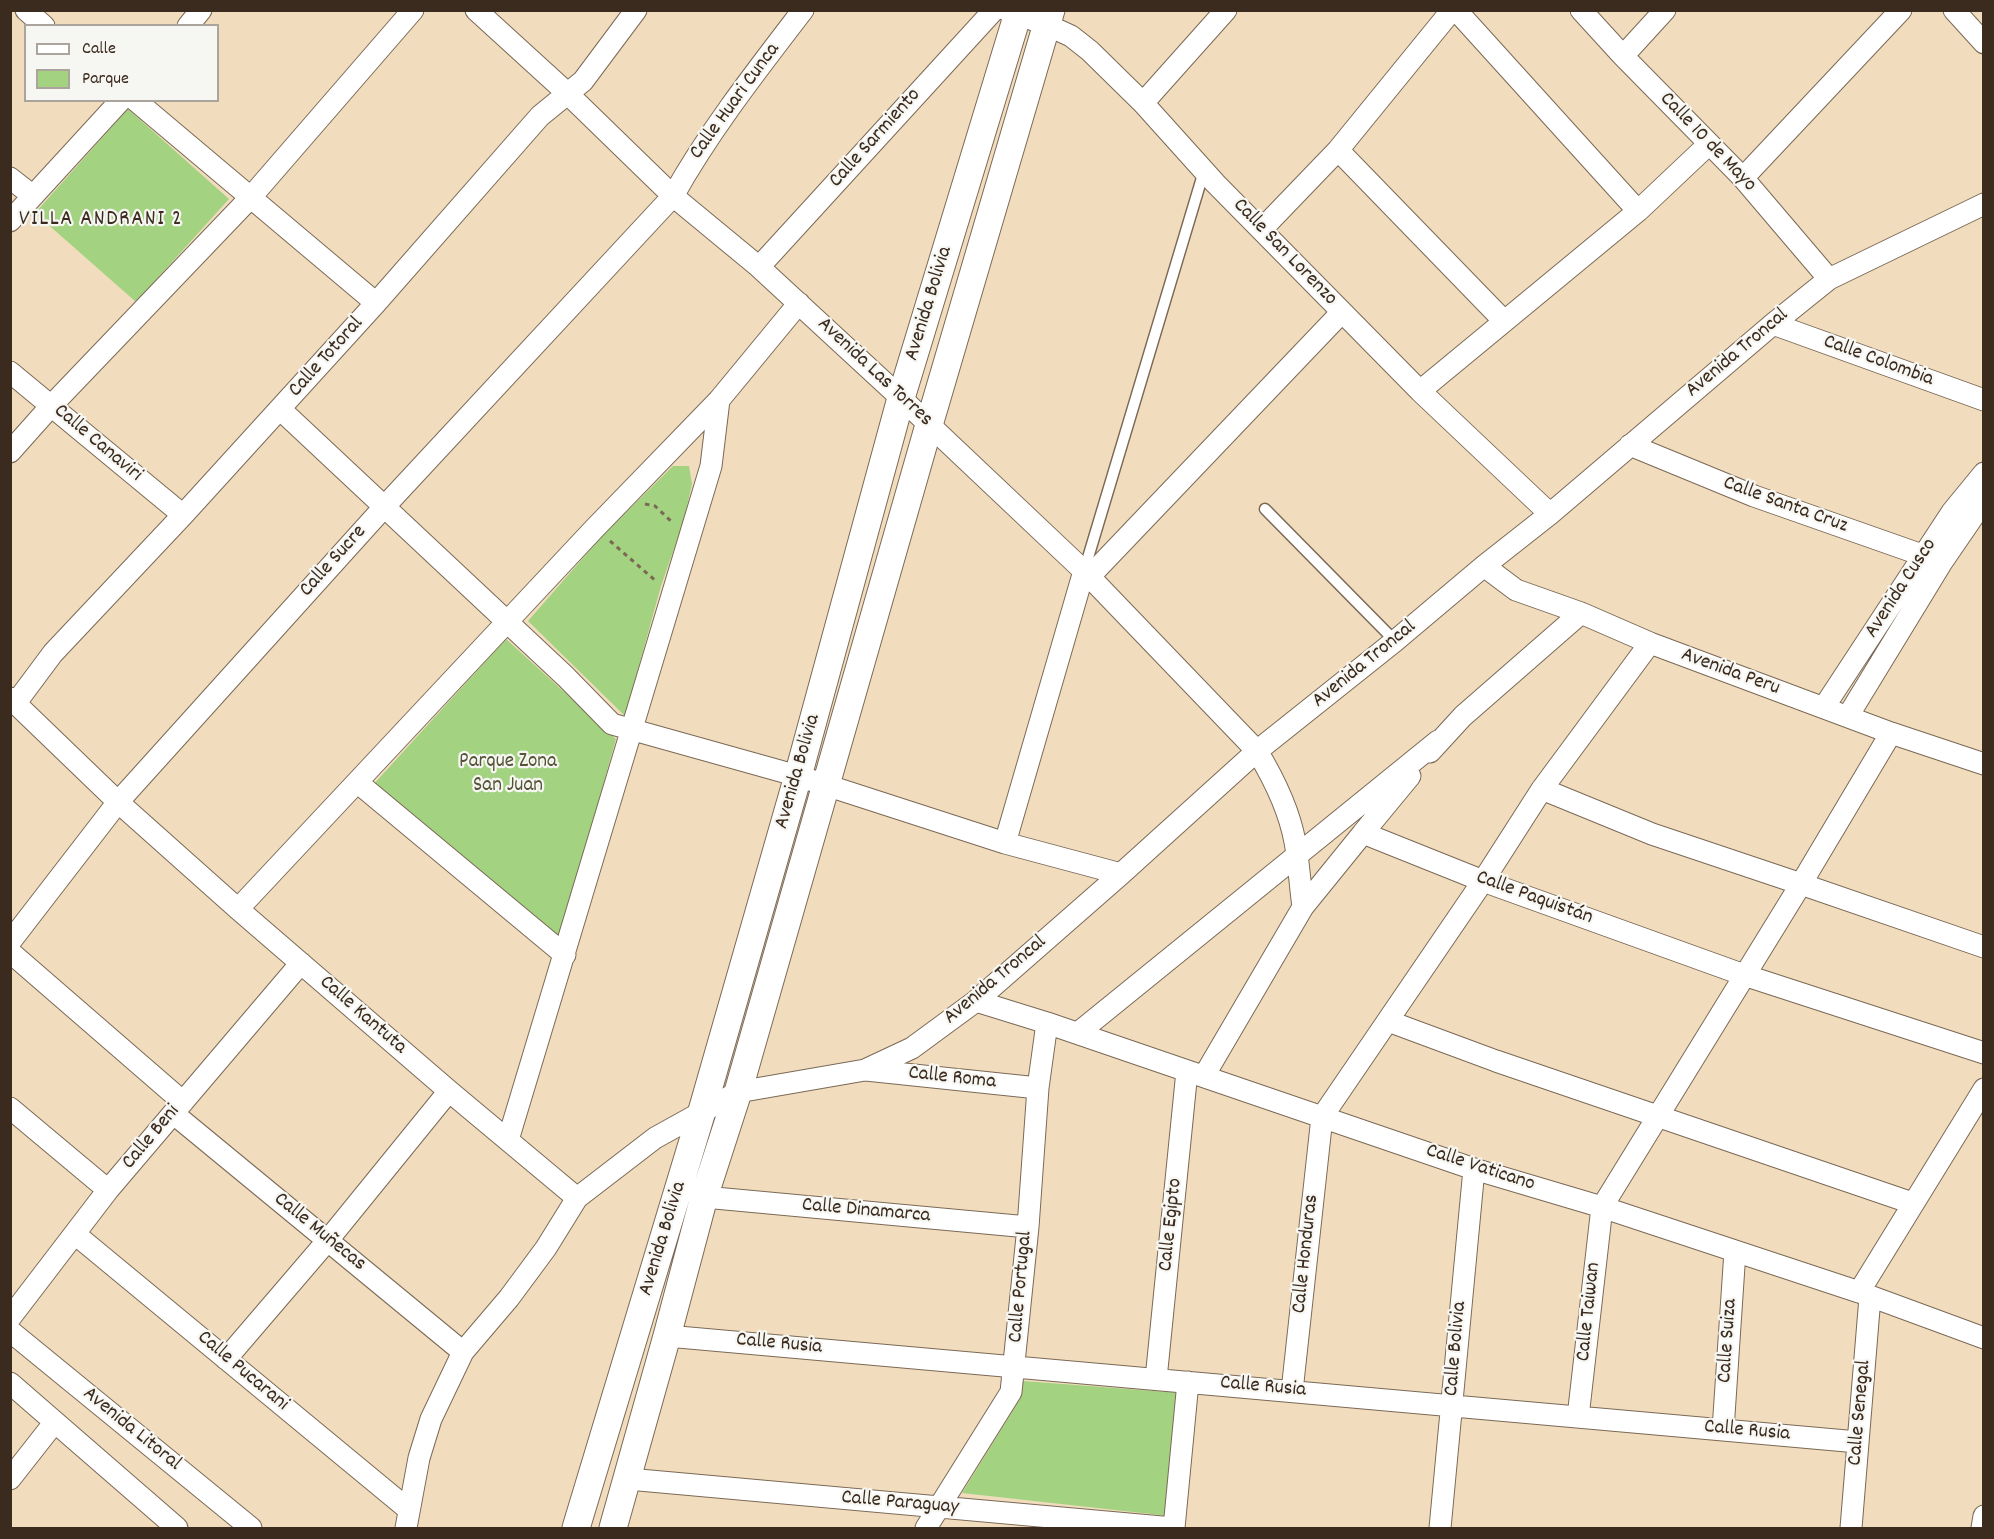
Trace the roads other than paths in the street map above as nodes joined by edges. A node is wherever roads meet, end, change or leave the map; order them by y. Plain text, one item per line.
1 (26, 10) edge
2 (201, 10) edge
3 (413, 10) edge
4 (476, 10) edge
5 (636, 10) edge
6 (803, 10) edge
7 (1226, 10) edge
8 (1454, 10) edge
9 (1581, 10) edge
10 (1665, 10) edge
11 (1901, 10) edge
12 (1954, 10) edge
13 (1009, 12) edge
14 (1049, 18) edge
15 (42, 24) edge
16 (190, 24) edge
17 (1983, 43) edge
18 (1623, 56) junction
19 (567, 93) junction
20 (119, 102) edge
21 (137, 102) edge
22 (1143, 103) junction
23 (1709, 144) junction
24 (1338, 150) junction
25 (1204, 171) junction
26 (10, 178) edge
27 (1743, 178) junction
28 (33, 196) junction
29 (673, 196) junction
30 (251, 197) junction
31 (1983, 204) edge
32 (1638, 211) junction
33 (10, 221) edge
34 (1262, 229) junction
35 (759, 267) junction
36 (1829, 279) junction
37 (376, 303) junction
38 (799, 303) junction
39 (1342, 312) junction
40 (1504, 321) junction
41 (1773, 324) junction
42 (10, 372) edge
43 (1420, 391) junction
44 (902, 398) junction
45 (719, 400) junction
46 (1983, 400) edge
47 (51, 406) junction
48 (280, 409) junction
49 (929, 425) junction
50 (1630, 446) junction
51 (10, 452) edge
52 (1983, 473) edge
53 (1982, 505) edge
54 (385, 506) junction
55 (1265, 509) dead end
56 (1551, 514) junction
57 (183, 515) junction
58 (1933, 559) junction
59 (1484, 566) junction
60 (1086, 574) junction
61 (1581, 613) junction
62 (507, 621) junction
63 (1395, 641) junction
64 (1650, 643) junction
65 (13, 701) edge
66 (1824, 708) junction
67 (1848, 716) junction
68 (632, 731) junction
69 (1891, 733) junction
70 (1438, 741) junction
71 (1257, 751) junction
72 (1980, 757) edge
73 (798, 776) junction
74 (357, 782) junction
75 (825, 785) junction
76 (1542, 789) junction
77 (118, 802) junction
78 (1363, 833) junction
79 (1005, 843) junction
80 (1297, 856) junction
81 (1121, 874) junction
82 (1483, 881) junction
83 (1802, 884) junction
84 (1303, 907) junction
85 (238, 909) junction
86 (10, 942) edge
87 (1983, 947) edge
88 (10, 952) edge
89 (565, 955) junction
90 (301, 963) junction
91 (1744, 975) junction
92 (976, 1001) junction
93 (1388, 1021) junction
94 (1047, 1023) junction
95 (1078, 1033) junction
96 (1983, 1053) edge
97 (865, 1070) junction
98 (1196, 1074) junction
99 (1038, 1088) junction
100 (1983, 1089) edge
101 (449, 1091) junction
102 (738, 1092) junction
103 (10, 1107) edge
104 (178, 1108) junction
105 (702, 1112) junction
106 (1658, 1116) junction
107 (1322, 1118) junction
108 (508, 1140) junction
109 (1474, 1168) junction
110 (108, 1190) junction
111 (577, 1197) junction
112 (704, 1197) junction
113 (1912, 1203) junction
114 (1602, 1207) junction
115 (1028, 1227) junction
116 (75, 1234) junction
117 (328, 1240) junction
118 (1735, 1251) junction
119 (1865, 1294) junction
120 (10, 1318) edge
121 (10, 1331) edge
122 (667, 1336) junction
123 (1983, 1338) edge
124 (463, 1352) junction
125 (226, 1359) junction
126 (1015, 1366) junction
127 (1156, 1379) junction
128 (1188, 1382) junction
129 (10, 1383) edge
130 (1292, 1391) junction
131 (1452, 1406) junction
132 (1578, 1417) junction
133 (54, 1423) junction
134 (1723, 1430) junction
135 (1858, 1442) junction
136 (10, 1479) edge
137 (628, 1479) junction
138 (940, 1508) junction
139 (1983, 1516) edge
140 (408, 1519) edge
141 (177, 1528) edge
142 (251, 1528) edge
143 (576, 1528) edge
144 (613, 1528) edge
145 (926, 1528) edge
146 (1174, 1528) edge
147 (1440, 1528) edge
148 (1851, 1528) edge
149 (1982, 1528) edge

1 - 15 street
2 - 16 street
3 - 30 street
4 - 19 street, Avenida Las Torres
5 - 19 street, Calle Totoral
6 - 29 street, Calle Huari Cunca
7 - 22 street
8 - 24 street
8 - 32 street
9 - 18 street, Calle 10 de Mayo
10 - 18 street
11 - 27 street
12 - 17 street
13 - 14 street, Calle San Lorenzo
13 - 35 street, Calle Sarmiento
13 - 44 street, Avenida Bolivia
14 - 22 street, Calle San Lorenzo
14 - 49 street, Avenida Bolivia
18 - 23 street, Calle 10 de Mayo
19 - 29 street, Avenida Las Torres
19 - 37 street, Calle Totoral
20 - 28 street
21 - 30 street
22 - 25 street, Calle San Lorenzo
23 - 27 street, Calle 10 de Mayo
23 - 32 street
24 - 34 street
24 - 40 street
25 - 34 street, Calle San Lorenzo
25 - 60 lane
26 - 28 street
27 - 36 street, Calle 10 de Mayo
28 - 33 street
29 - 35 street, Avenida Las Torres
29 - 54 street, Calle Sucre
30 - 37 street
30 - 47 street
31 - 36 street, Avenida Troncal
32 - 40 street
34 - 39 street, Calle San Lorenzo
35 - 38 street, Avenida Las Torres
36 - 41 street, Avenida Troncal
37 - 48 street, Calle Totoral
38 - 44 street, Avenida Las Torres
38 - 45 street
39 - 43 street, Calle San Lorenzo
39 - 60 street
40 - 43 street
41 - 46 street, Calle Colombia
41 - 50 street, Avenida Troncal
42 - 47 street, Calle Canaviri
43 - 56 street, Calle San Lorenzo
44 - 49 street, Avenida Las Torres
44 - 73 street, Avenida Bolivia
45 - 62 street
45 - 68 street
47 - 51 street
47 - 57 street, Calle Canaviri
48 - 54 street
48 - 57 street, Calle Totoral
49 - 60 street, Avenida Las Torres
49 - 75 street, Avenida Bolivia
50 - 56 street, Avenida Troncal
50 - 58 street, Calle Santa Cruz
52 - 58 street, Avenida Cusco
53 - 58 street
54 - 62 street
54 - 77 street, Calle Sucre
55 - 63 lane
56 - 59 street, Avenida Troncal
57 - 65 street, Calle Totoral
58 - 66 street, Avenida Cusco
58 - 67 street
59 - 61 street, Avenida Peru
59 - 63 street, Avenida Troncal
60 - 71 street, Avenida Las Torres
60 - 79 street
61 - 64 street, Avenida Peru
61 - 70 street
62 - 68 street
62 - 74 street
63 - 71 street, Avenida Troncal
64 - 66 street, Avenida Peru
64 - 76 street
65 - 77 street, Calle Kantuta
66 - 67 street, Avenida Peru
67 - 69 street, Avenida Peru
68 - 73 street
68 - 89 street
69 - 72 street, Avenida Peru
69 - 83 street
70 - 78 street
70 - 80 street
71 - 80 street, Avenida Las Torres
71 - 81 street, Avenida Troncal
73 - 75 street
73 - 105 street, Avenida Bolivia
74 - 85 street
74 - 89 street
75 - 79 street
75 - 102 street, Avenida Bolivia
76 - 82 street
76 - 83 street
77 - 85 street, Calle Kantuta
77 - 86 street, Calle Sucre
78 - 82 street, Calle Paquistán
78 - 84 street
79 - 81 street
80 - 84 street, Avenida Las Torres
80 - 95 street
81 - 92 street, Avenida Troncal
82 - 91 street, Calle Paquistán
82 - 93 street
83 - 87 street
83 - 91 street
84 - 98 street
85 - 90 street, Calle Kantuta
88 - 104 street, Calle Muñecas
89 - 108 street
90 - 101 street, Calle Kantuta
90 - 104 street, Calle Beni
91 - 96 street, Calle Paquistán
91 - 106 street
92 - 94 street, Calle Vaticano
92 - 97 street, Avenida Troncal
93 - 106 street
93 - 107 street
94 - 95 street, Calle Vaticano
94 - 99 street, Calle Portugal
95 - 98 street, Calle Vaticano
97 - 99 street, Calle Roma
97 - 102 street, Avenida Troncal
98 - 107 street, Calle Vaticano
98 - 127 street, Calle Egipto
99 - 115 street, Calle Portugal
100 - 113 street
101 - 108 street, Calle Kantuta
101 - 117 street
102 - 105 street
102 - 112 street, Avenida Bolivia
103 - 110 street
104 - 110 street, Calle Beni
104 - 117 street, Calle Muñecas
105 - 111 street
105 - 143 street, Avenida Bolivia
106 - 113 street
106 - 114 street
107 - 109 street, Calle Vaticano
107 - 130 street, Calle Honduras
108 - 111 street, Calle Kantuta
109 - 114 street, Calle Vaticano
109 - 131 street, Calle Bolivia
110 - 116 street, Calle Beni
111 - 124 street
112 - 115 street, Calle Dinamarca
112 - 122 street, Avenida Bolivia
113 - 119 street
114 - 118 street, Calle Vaticano
114 - 132 street, Calle Taiwan
115 - 126 street, Calle Portugal
116 - 120 street, Calle Beni
116 - 125 street, Calle Pucarani
117 - 124 street, Calle Muñecas
117 - 125 street
118 - 119 street, Calle Vaticano
118 - 134 street, Calle Suiza
119 - 123 street, Calle Vaticano
119 - 135 street, Calle Senegal
121 - 142 street, Avenida Litoral
122 - 126 street, Calle Rusia
122 - 137 street, Avenida Bolivia
124 - 140 street
125 - 140 street, Calle Pucarani
126 - 127 street, Calle Rusia
126 - 138 street, Calle Portugal
127 - 128 street, Calle Rusia
128 - 130 street, Calle Rusia
128 - 146 street
129 - 133 street
130 - 131 street, Calle Rusia
131 - 132 street, Calle Rusia
131 - 147 street, Calle Bolivia
132 - 134 street, Calle Rusia
133 - 136 street
133 - 141 street
134 - 135 street, Calle Rusia
135 - 148 street, Calle Senegal
137 - 138 street, Calle Paraguay
137 - 144 street, Avenida Bolivia
138 - 145 street, Calle Portugal
138 - 146 street, Calle Paraguay
139 - 149 street

